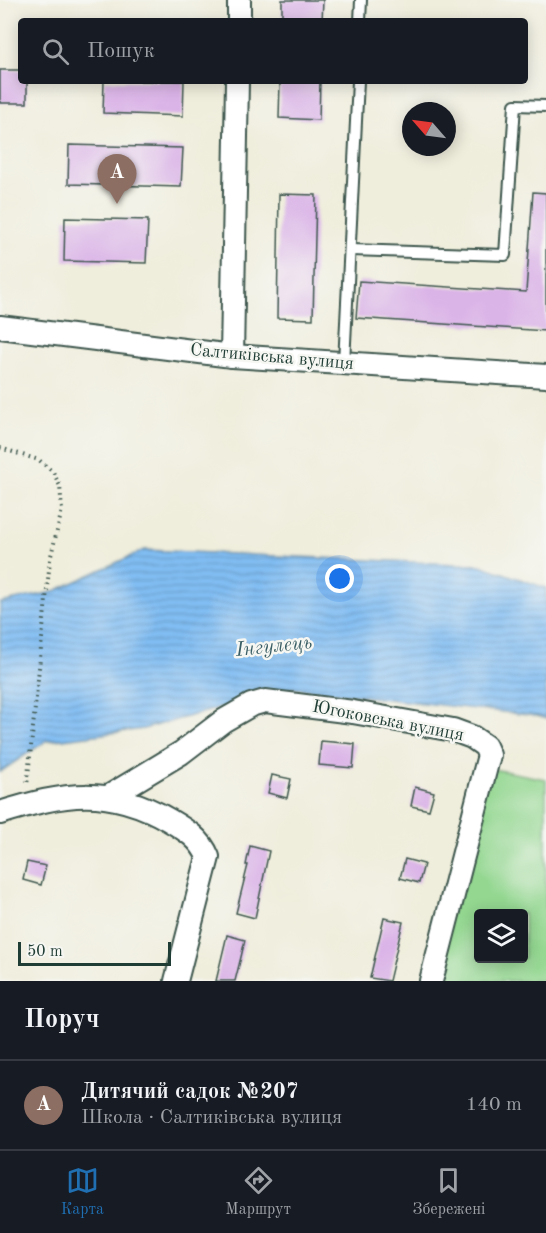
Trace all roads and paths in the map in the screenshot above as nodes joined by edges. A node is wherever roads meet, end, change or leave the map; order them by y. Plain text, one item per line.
1 (239, 0) edge
2 (361, 0) edge
3 (238, 18) edge
4 (360, 18) edge
5 (237, 84) edge
6 (358, 84) edge
7 (546, 106) edge
8 (351, 250) junction
9 (0, 327) edge
10 (231, 356) junction
11 (344, 363) junction
12 (546, 376) edge
13 (0, 448) edge
14 (27, 795) dead end
15 (108, 797) junction
16 (0, 813) edge
17 (176, 981) edge
18 (431, 981) edge

1 - 3 street
2 - 4 lane
5 - 10 street
6 - 8 lane
7 - 8 lane
8 - 11 lane
9 - 10 street, Салтиківська вулиця
10 - 11 street, Салтиківська вулиця
11 - 12 street, Салтиківська вулиця
13 - 14 path
15 - 16 street
15 - 17 street
15 - 18 street, Югоковська вулиця

